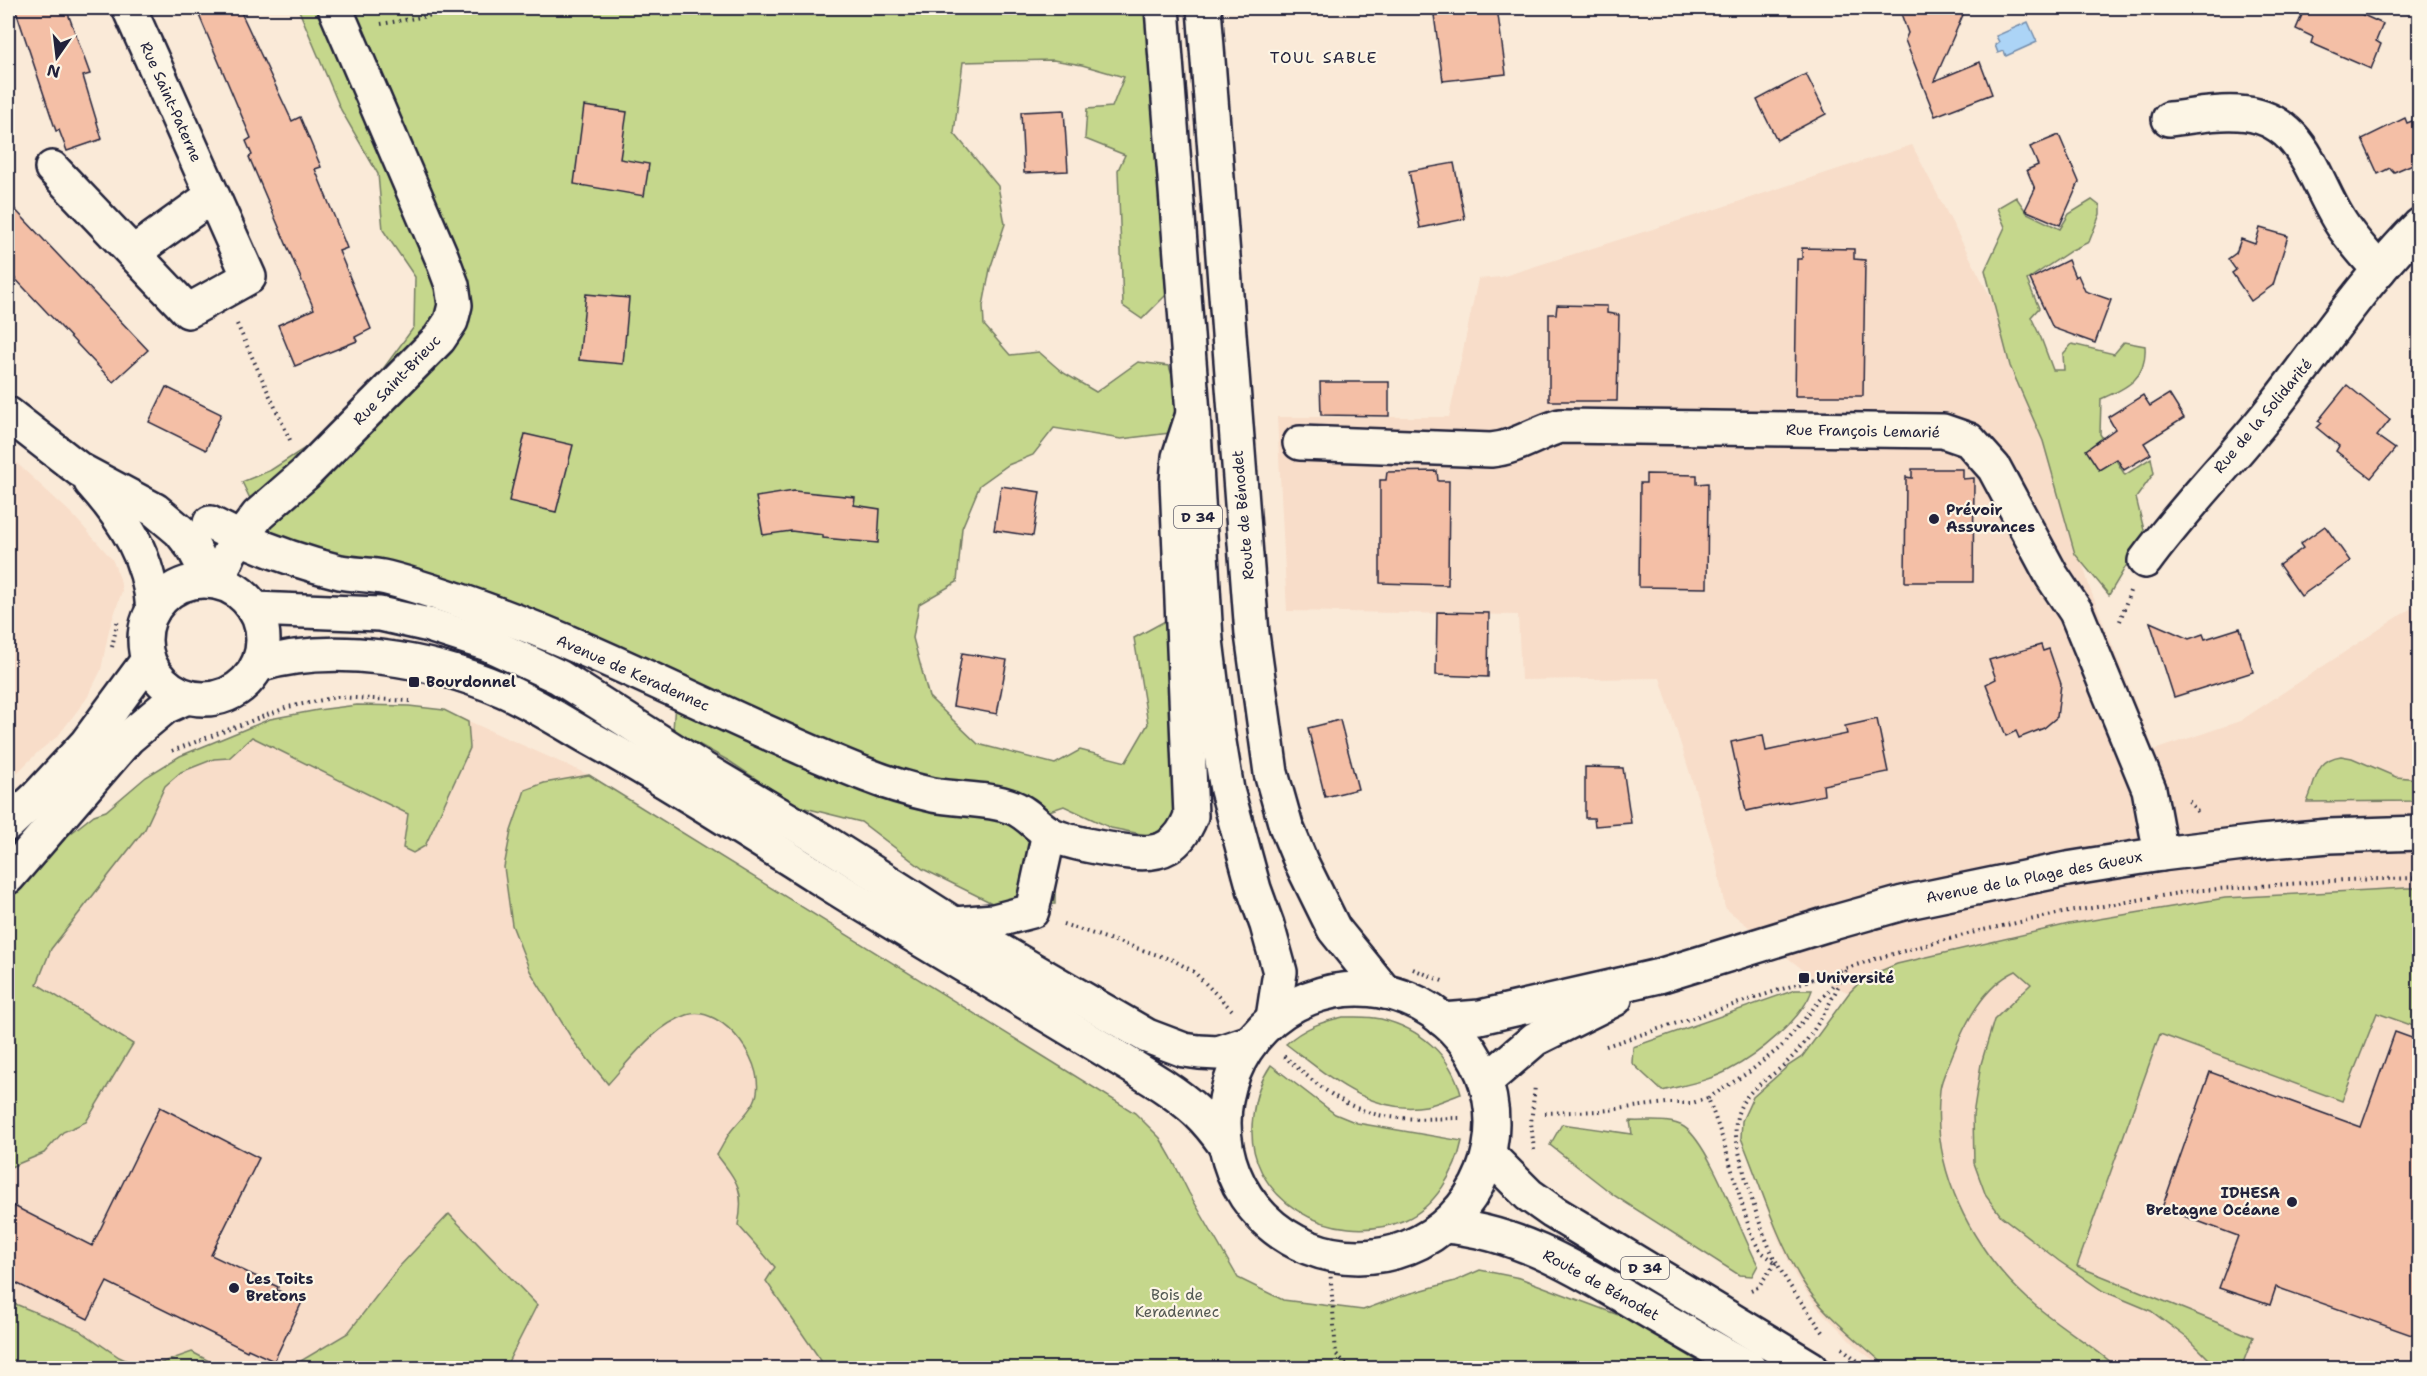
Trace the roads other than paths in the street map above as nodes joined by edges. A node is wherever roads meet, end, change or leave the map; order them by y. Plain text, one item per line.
1 (129, 8) edge
2 (1162, 8) edge
3 (1204, 8) edge
4 (340, 18) edge
5 (2169, 119) dead end
6 (52, 168) dead end
7 (212, 196) junction
8 (2420, 225) edge
9 (133, 253) junction
10 (2379, 270) junction
11 (1193, 413) junction
12 (8, 414) edge
13 (1300, 443) dead end
14 (80, 470) junction
15 (210, 523) dead end
16 (239, 538) junction
17 (2145, 561) dead end
18 (214, 582) junction
19 (254, 609) junction
20 (153, 610) junction
21 (148, 660) junction
22 (258, 665) junction
23 (187, 697) junction
24 (8, 824) edge
25 (1049, 833) junction
26 (2420, 833) edge
27 (2161, 854) junction
28 (8, 877) edge
29 (954, 924) junction
30 (1659, 976) junction
31 (1385, 992) junction
32 (1443, 1020) junction
33 (1266, 1036) junction
34 (1486, 1081) junction
35 (1225, 1145) junction
36 (1489, 1155) junction
37 (1445, 1226) junction
38 (1749, 1368) edge
39 (1811, 1368) edge

1 - 7 street, Rue Saint-Paterne
2 - 11 street, D 34
3 - 31 street, Route de Bénodet / D 34
4 - 16 street, Rue Saint-Brieuc
5 - 10 street
6 - 9 street, Rue Saint-Paterne
7 - 9 street
7 - 9 street, Rue Saint-Paterne
8 - 10 street, Rue de la Solidarité
10 - 17 street, Rue de la Solidarité
11 - 25 street, Avenue de Keradennec
11 - 33 street, D 34
12 - 14 street
13 - 27 street, Rue François Lemarié
14 - 18 street
14 - 20 street
15 - 16 street, Avenue de Keradennec
16 - 18 street, Rue Saint-Brieuc
16 - 25 street, Avenue de Keradennec
18 - 19 street
18 - 20 street
19 - 22 street
19 - 29 street
20 - 21 street
21 - 23 street
21 - 24 street
22 - 23 street
22 - 35 street
23 - 28 street
25 - 29 street
26 - 27 street, Avenue de la Plage des Gueux
27 - 30 street, Avenue de la Plage des Gueux
29 - 33 street
30 - 32 street, Avenue de la Plage des Gueux
30 - 34 street, Avenue de la Plage des Gueux
31 - 32 street
31 - 33 street
32 - 34 street
33 - 35 street
34 - 36 street
35 - 37 street
36 - 37 street
36 - 39 street, D 34
37 - 38 street, Route de Bénodet / D 34

